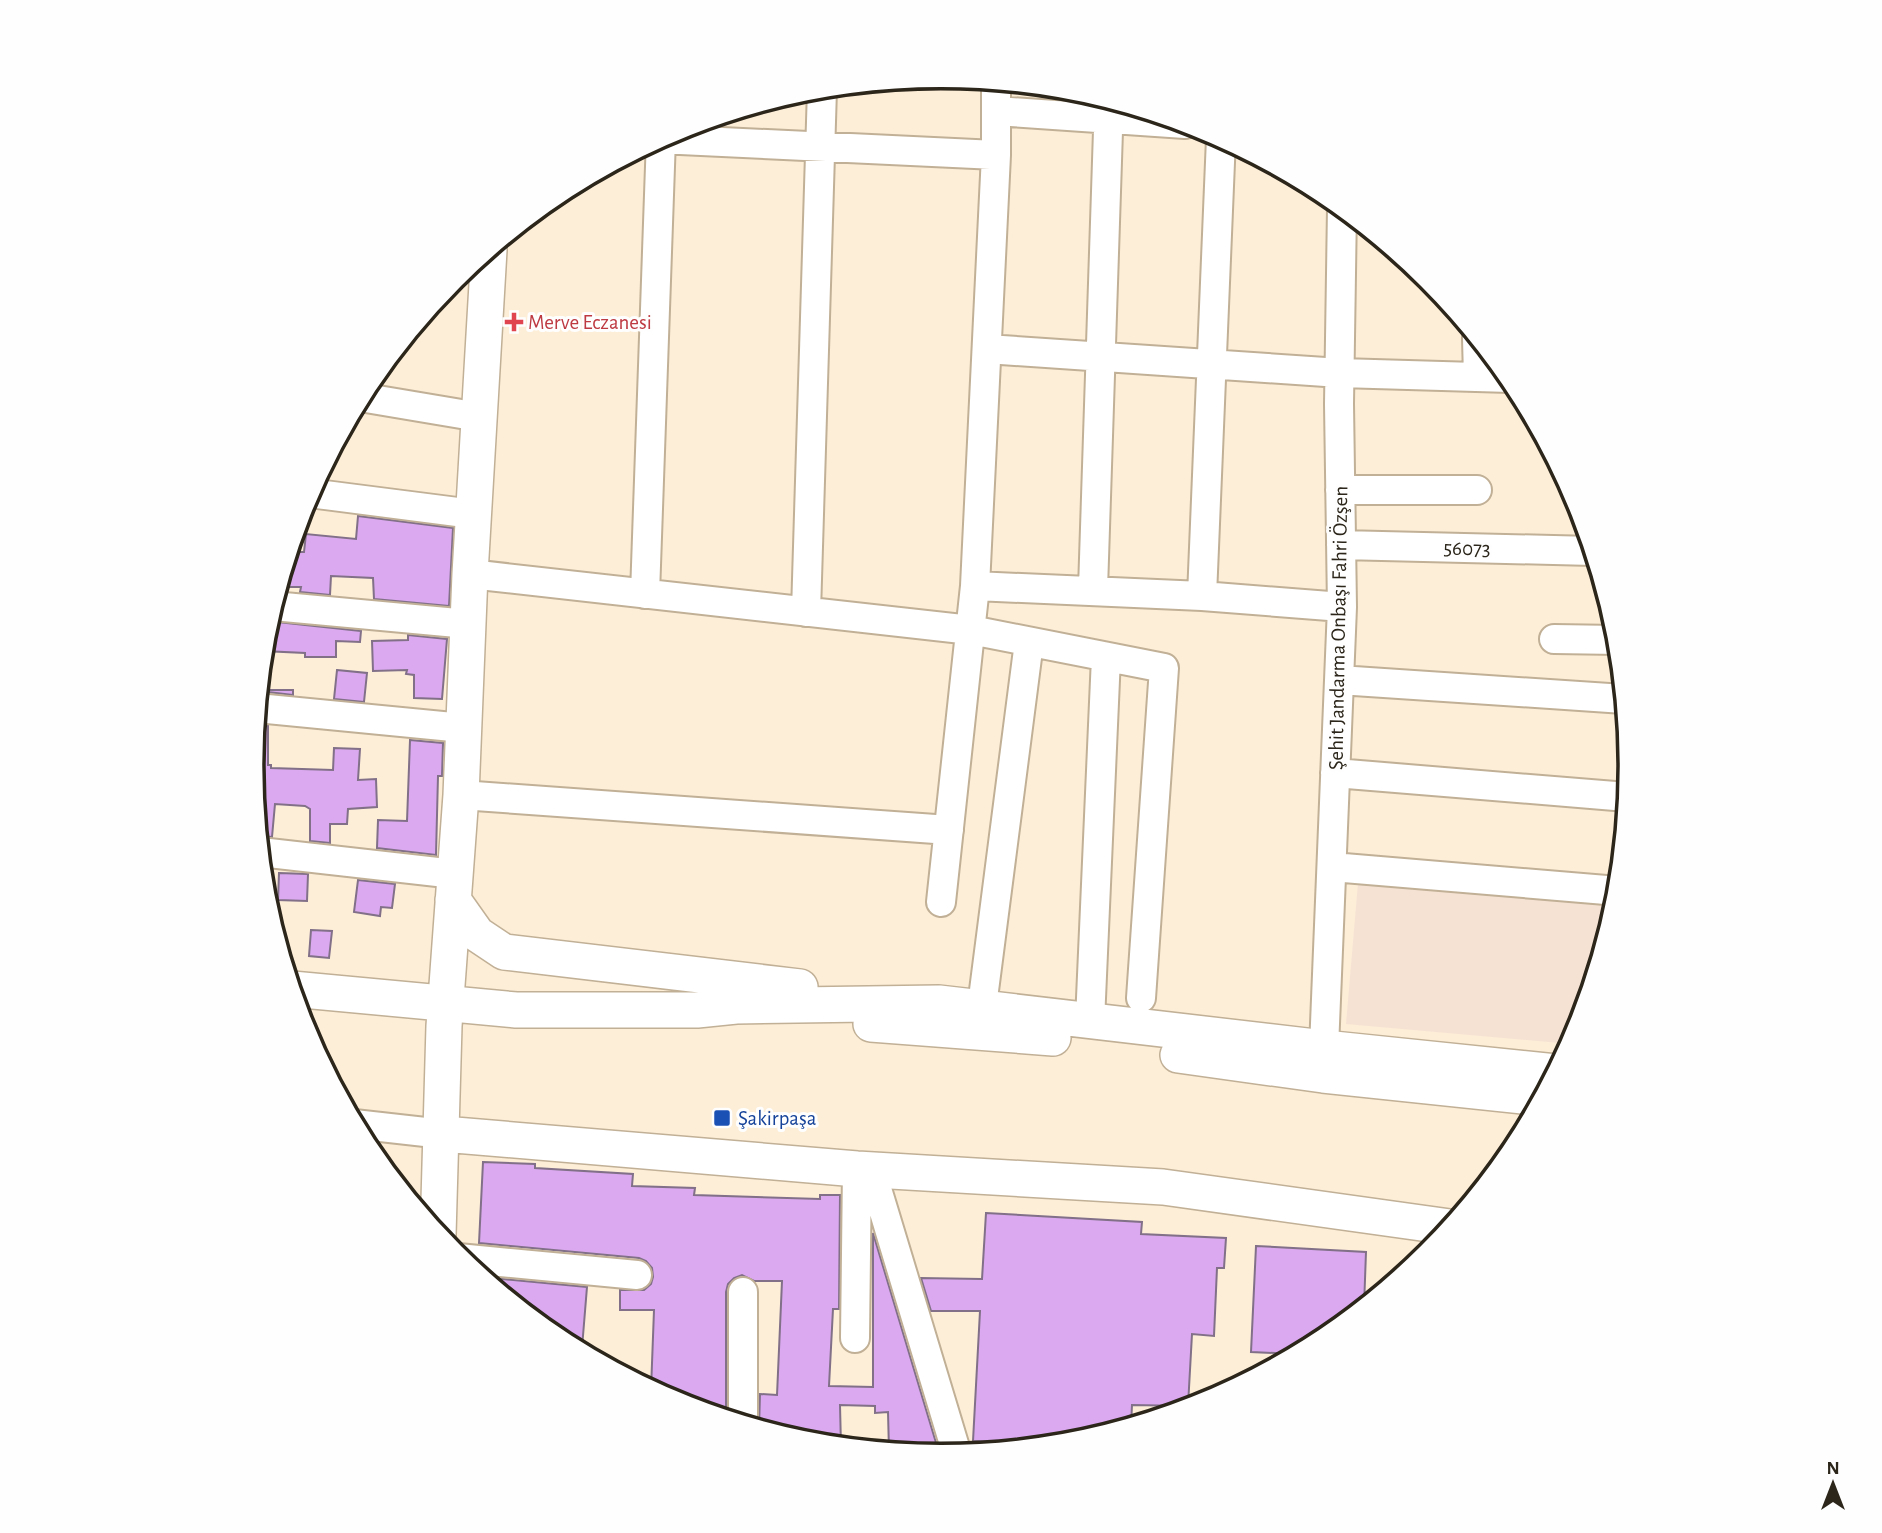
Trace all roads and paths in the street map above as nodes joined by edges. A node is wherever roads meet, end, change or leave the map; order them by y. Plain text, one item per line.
1 (996, 92) edge
2 (822, 100) edge
3 (1103, 109) edge
4 (1108, 110) edge
5 (996, 111) junction
6 (684, 140) edge
7 (820, 146) junction
8 (661, 150) edge
9 (1221, 150) edge
10 (996, 155) junction
11 (1342, 221) edge
12 (488, 263) edge
13 (986, 349) junction
14 (1477, 353) edge
15 (1100, 357) junction
16 (1212, 364) junction
17 (1340, 373) junction
18 (1478, 377) junction
19 (1495, 378) edge
20 (372, 399) edge
21 (479, 417) junction
22 (1340, 490) junction
23 (1477, 491) dead end
24 (321, 495) edge
25 (473, 514) junction
26 (1342, 545) junction
27 (1583, 551) edge
28 (470, 574) junction
29 (975, 586) junction
30 (1093, 590) junction
31 (645, 594) junction
32 (1202, 596) junction
33 (283, 607) edge
34 (1342, 607) junction
35 (806, 612) junction
36 (468, 624) junction
37 (971, 630) junction
38 (1554, 639) dead end
39 (1606, 640) edge
40 (1029, 642) junction
41 (1106, 657) junction
42 (1339, 680) junction
43 (1614, 698) edge
44 (266, 709) edge
45 (463, 728) junction
46 (1335, 773) junction
47 (461, 795) junction
48 (1617, 796) edge
49 (949, 830) junction
50 (270, 854) edge
51 (1332, 867) junction
52 (454, 887) junction
53 (1606, 890) edge
54 (941, 902) dead end
55 (302, 991) edge
56 (1140, 998) dead end
57 (939, 1003) junction
58 (982, 1006) junction
59 (310, 1011) edge
60 (445, 1016) junction
61 (1090, 1021) junction
62 (1324, 1048) junction
63 (1545, 1071) edge
64 (1532, 1097) edge
65 (367, 1126) edge
66 (443, 1135) junction
67 (864, 1169) junction
68 (439, 1220) edge
69 (1438, 1225) edge
70 (477, 1260) edge
71 (637, 1275) dead end
72 (743, 1292) dead end
73 (855, 1338) dead end
74 (743, 1414) edge
75 (954, 1443) edge

1 - 5 street
2 - 7 street
3 - 5 street
4 - 15 street
5 - 10 street
6 - 7 street
7 - 10 street
7 - 35 street
8 - 31 street
9 - 16 street
10 - 13 street
11 - 17 street, Şehit Jandarma Onbaşı Fahri Özşen
12 - 21 main road
13 - 15 street
13 - 29 street
14 - 18 street
15 - 16 street
15 - 30 street
16 - 17 street
16 - 32 street
17 - 18 street
17 - 22 street, Şehit Jandarma Onbaşı Fahri Özşen
18 - 19 street
20 - 21 street
21 - 25 main road
22 - 23 street
22 - 26 street, Şehit Jandarma Onbaşı Fahri Özşen
24 - 25 street
25 - 28 main road
26 - 27 street, 56073
26 - 34 street, Şehit Jandarma Onbaşı Fahri Özşen
28 - 31 street
28 - 36 main road
29 - 30 street
29 - 37 street
30 - 32 street
31 - 35 street
32 - 34 street
33 - 36 street
34 - 42 street, Şehit Jandarma Onbaşı Fahri Özşen
35 - 37 street
36 - 45 main road
37 - 40 street
37 - 49 street
38 - 39 street
40 - 41 street
40 - 58 street
41 - 56 street
41 - 61 street
42 - 43 street
42 - 46 street, Şehit Jandarma Onbaşı Fahri Özşen
44 - 45 street
45 - 47 main road
46 - 48 street
46 - 51 street, Şehit Jandarma Onbaşı Fahri Özşen
47 - 49 street
47 - 52 main road
49 - 54 street
50 - 52 street
51 - 53 street
51 - 62 street, Şehit Jandarma Onbaşı Fahri Özşen
52 - 57 main road
52 - 60 main road
55 - 60 main road
57 - 58 main road
57 - 60 main road
58 - 61 main road
59 - 60 main road
60 - 64 main road
60 - 66 main road
61 - 62 main road
62 - 63 main road
65 - 66 street
66 - 67 main road
66 - 68 main road
67 - 69 main road
67 - 73 street
67 - 75 street
70 - 71 street
72 - 74 street

